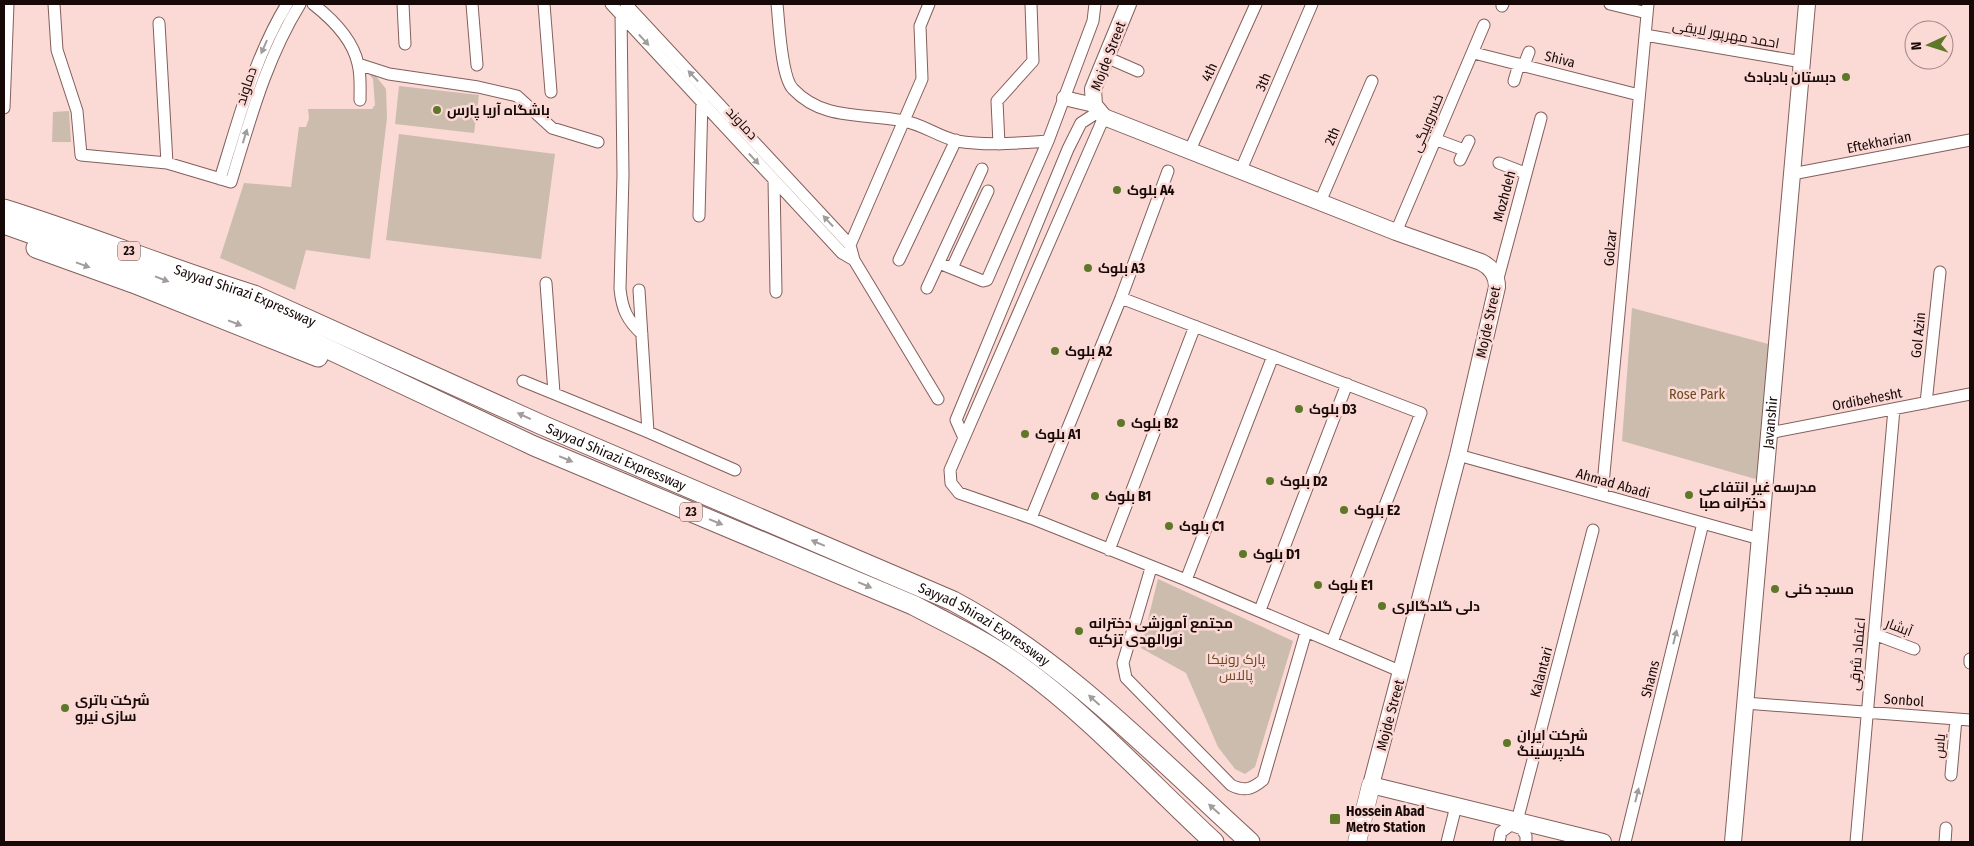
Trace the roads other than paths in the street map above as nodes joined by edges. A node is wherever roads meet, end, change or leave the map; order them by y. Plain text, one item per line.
1 (8, 4) edge
2 (54, 4) edge
3 (287, 4) edge
4 (300, 4) edge
5 (314, 4) edge
6 (402, 4) edge
7 (472, 4) edge
8 (544, 4) edge
9 (611, 4) edge
10 (777, 4) edge
11 (929, 4) edge
12 (1032, 4) edge
13 (1095, 4) edge
14 (1128, 4) edge
15 (1256, 4) edge
16 (1312, 4) edge
17 (1610, 4) edge
18 (1808, 4) edge
19 (624, 7) edge
20 (1648, 8) edge
21 (159, 23) dead end
22 (1484, 25) dead end
23 (1645, 35) junction
24 (405, 44) dead end
25 (1529, 52) dead end
26 (1474, 53) junction
27 (1106, 57) junction
28 (1802, 62) junction
29 (358, 64) junction
30 (477, 65) dead end
31 (1521, 65) junction
32 (1138, 70) dead end
33 (1372, 81) dead end
34 (1514, 81) dead end
35 (551, 92) dead end
36 (1639, 95) junction
37 (704, 96) junction
38 (1064, 98) junction
39 (360, 100) dead end
40 (4, 108) edge
41 (1098, 111) junction
42 (1541, 118) dead end
43 (905, 121) junction
44 (956, 140) junction
45 (1437, 140) junction
46 (1970, 140) edge
47 (1048, 141) junction
48 (598, 142) dead end
49 (999, 144) junction
50 (1464, 150) dead end
51 (1189, 152) junction
52 (167, 163) junction
53 (1499, 163) dead end
54 (982, 169) dead end
55 (1168, 171) dead end
56 (1240, 172) junction
57 (1526, 172) junction
58 (1792, 174) junction
59 (774, 180) junction
60 (225, 181) junction
61 (988, 191) dead end
62 (4, 199) edge
63 (1320, 202) junction
64 (4, 209) edge
65 (700, 216) dead end
66 (4, 224) edge
67 (1396, 232) junction
68 (4, 237) edge
69 (850, 245) junction
70 (854, 260) junction
71 (899, 260) dead end
72 (939, 263) junction
73 (952, 268) junction
74 (1940, 272) dead end
75 (546, 282) dead end
76 (1497, 282) junction
77 (927, 288) dead end
78 (639, 290) dead end
79 (776, 292) dead end
80 (254, 295) junction
81 (1121, 298) junction
82 (1195, 326) junction
83 (642, 334) junction
84 (1273, 356) junction
85 (523, 381) dead end
86 (1347, 384) junction
87 (554, 393) junction
88 (1970, 394) edge
89 (938, 399) dead end
90 (1926, 403) junction
91 (1894, 409) junction
92 (648, 432) junction
93 (1769, 433) junction
94 (964, 438) junction
95 (534, 446) junction
96 (1458, 455) junction
97 (735, 470) dead end
98 (1602, 495) junction
99 (1031, 518) junction
100 (1703, 523) junction
101 (1593, 530) dead end
102 (1760, 539) junction
103 (1109, 550) junction
104 (1151, 568) junction
105 (1186, 580) junction
106 (1260, 610) junction
107 (1306, 632) junction
108 (1874, 634) junction
109 (1332, 642) junction
110 (1914, 649) dead end
111 (1970, 659) edge
112 (1970, 663) edge
113 (1402, 672) junction
114 (1745, 703) junction
115 (1867, 712) junction
116 (1956, 719) junction
117 (1970, 720) edge
118 (1951, 775) dead end
119 (1371, 785) junction
120 (1456, 806) junction
121 (1175, 807) junction
122 (1946, 828) dead end
123 (1515, 831) edge
124 (1596, 841) edge
125 (1204, 842) edge
126 (1214, 842) edge
127 (1250, 842) edge
128 (1357, 842) edge
129 (1447, 842) edge
130 (1625, 842) edge
131 (1733, 842) edge
132 (1856, 842) edge
133 (1945, 842) edge

1 - 40 street
2 - 52 street
3 -> 60 street, دماوند
60 -> 4 street, دماوند
5 - 29 street
6 - 24 street
7 - 30 street
8 - 35 street
9 - 19 street, دماوند
10 - 43 street
11 - 43 street
12 - 49 street
13 - 38 street
14 - 27 main road, Mojde Street
15 - 51 street, 4th
16 - 56 street, 3th
17 - 20 street
18 - 28 main road, Javanshir
19 - 37 street, دماوند
19 - 83 street
20 - 23 street, Golzar
21 - 52 street
22 - 26 street, خسروبیگی
23 - 28 street, احمد مهرپور لایقی
23 - 36 street, Golzar
25 - 31 street
26 - 31 street, Shiva
26 - 45 street, خسروبیگی
27 - 32 street
27 - 41 main road, Mojde Street
28 - 58 main road, Javanshir
29 - 39 street
29 - 48 street
31 - 34 street
31 - 36 street, Shiva
33 - 63 street, 2th
36 - 98 street, Golzar
37 -> 59 street, دماوند
37 - 65 street
69 -> 37 street, دماوند
38 - 41 street
38 - 47 street
41 - 51 main road, Mojde Street
41 - 94 street
41 - 94 street
42 - 57 street, Mozhdeh
43 - 44 street
43 - 69 street
44 - 49 street
44 - 71 street
45 - 50 street
45 - 67 street, خسروبیگی
46 - 58 street, Eftekharian
47 - 49 street
47 - 73 street
51 - 56 main road, Mojde Street
52 - 60 street
53 - 57 street
54 - 72 street
55 - 81 street
56 - 63 main road, Mojde Street
57 - 76 street, Mozhdeh
58 - 93 main road, Javanshir
59 - 70 street, دماوند
59 - 79 street
61 - 73 street
62 - 80 highway
63 - 67 main road, Mojde Street
64 - 80 highway, Sayyad Shirazi Expressway / 23
66 -> 95 highway, Sayyad Shirazi Expressway / 23
67 - 76 main road, Mojde Street
68 -> 95 highway
69 - 70 street, دماوند
70 - 89 street, دماوند
72 - 73 street
72 - 77 street
74 - 90 street, Gol Azin
75 - 87 street
76 - 96 main road, Mojde Street
78 - 83 street
127 -> 80 highway, Sayyad Shirazi Expressway / 23
81 - 82 street
81 - 99 street
82 - 84 street
82 - 103 street
83 - 92 street
84 - 86 street
84 - 105 street
85 - 87 street
86 - 106 street
86 - 109 street
87 - 92 street
88 - 90 street, Ordibehesht
90 - 91 street, Ordibehesht
91 - 93 street, Ordibehesht
91 - 108 street, اعتماد شرقی
92 - 97 street
93 - 102 main road, Javanshir
94 - 99 street
95 -> 121 highway, Sayyad Shirazi Expressway / 23
96 - 98 street, Ahmad Abadi
96 - 113 main road, Mojde Street
98 - 100 street, Ahmad Abadi
99 - 103 street
100 - 102 street, Ahmad Abadi
130 -> 100 street, Shams
101 - 123 street, Kalantari
102 - 114 main road, Javanshir
103 - 104 street
104 - 105 street
104 - 107 street
105 - 106 street
106 - 107 street
107 - 109 street
108 - 110 street, آبشار
108 - 115 street, اعتماد شرقی
109 - 113 street
111 - 112 street
113 - 119 main road, Mojde Street
114 - 115 street, Sonbol
114 - 131 main road, Javanshir
115 - 116 street, Sonbol
115 - 132 street, اعتماد شرقی
116 - 117 street, Sonbol
116 - 118 street, یاس
119 - 120 main road
119 - 128 main road, Mojde Street
120 - 123 main road
120 - 129 street
121 - 125 highway
121 - 126 highway, Sayyad Shirazi Expressway / 23
122 - 133 street
123 - 124 main road

